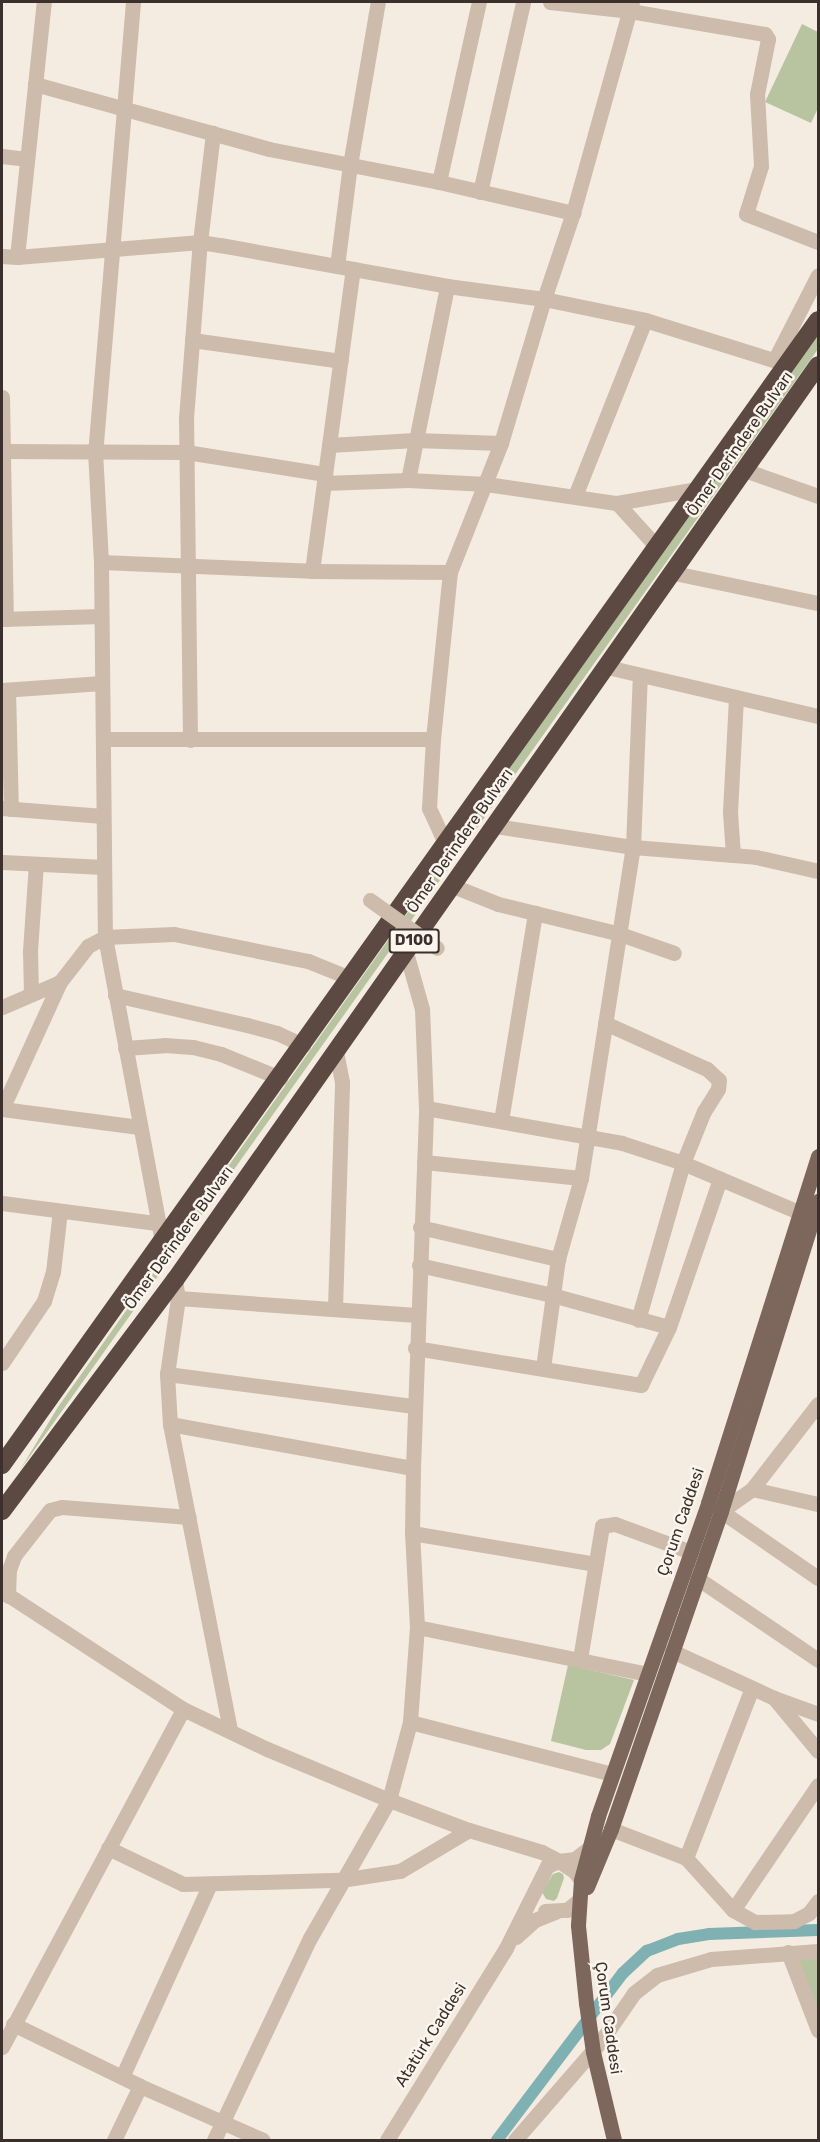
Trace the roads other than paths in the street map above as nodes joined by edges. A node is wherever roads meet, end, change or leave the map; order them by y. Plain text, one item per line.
1 (44, 2) edge
2 (133, 2) edge
3 (378, 2) edge
4 (479, 2) edge
5 (523, 2) edge
6 (550, 2) edge
7 (631, 6) edge
8 (35, 84) junction
9 (124, 109) junction
10 (213, 133) junction
11 (2, 156) edge
12 (26, 159) junction
13 (350, 165) junction
14 (438, 182) junction
15 (480, 192) junction
16 (573, 213) junction
17 (200, 242) junction
18 (819, 242) edge
19 (112, 248) junction
20 (7, 256) edge
21 (2, 264) edge
22 (337, 266) junction
23 (353, 269) junction
24 (819, 274) edge
25 (447, 286) junction
26 (544, 299) junction
27 (819, 320) edge
28 (645, 321) junction
29 (192, 340) junction
30 (341, 360) junction
31 (781, 362) junction
32 (819, 365) edge
33 (2, 397) edge
34 (415, 440) junction
35 (501, 443) junction
36 (329, 445) junction
37 (2, 451) edge
38 (95, 451) junction
39 (186, 452) junction
40 (747, 471) junction
41 (325, 479) junction
42 (408, 480) junction
43 (486, 484) junction
44 (696, 489) junction
45 (575, 496) junction
46 (819, 496) edge
47 (617, 502) junction
48 (656, 546) junction
49 (101, 562) junction
50 (187, 566) junction
51 (312, 572) junction
52 (450, 572) junction
53 (674, 573) junction
54 (819, 603) edge
55 (101, 616) junction
56 (4, 619) edge
57 (607, 667) junction
58 (640, 675) junction
59 (102, 682) junction
60 (4, 690) edge
61 (736, 697) junction
62 (819, 716) edge
63 (103, 739) junction
64 (433, 739) junction
65 (190, 740) junction
66 (6, 809) edge
67 (103, 816) junction
68 (495, 826) junction
69 (446, 845) junction
70 (633, 847) junction
71 (733, 855) junction
72 (2, 862) edge
73 (36, 864) junction
74 (104, 867) junction
75 (819, 870) edge
76 (453, 886) junction
77 (370, 900) dead end
78 (534, 913) junction
79 (620, 934) junction
80 (105, 938) junction
81 (437, 948) dead end
82 (406, 952) junction
83 (674, 953) dead end
84 (350, 978) junction
85 (60, 982) junction
86 (31, 994) junction
87 (115, 995) junction
88 (2, 1007) edge
89 (605, 1023) junction
90 (303, 1046) junction
91 (124, 1048) junction
92 (336, 1052) junction
93 (280, 1078) junction
94 (426, 1108) junction
95 (501, 1122) junction
96 (139, 1127) junction
97 (587, 1137) junction
98 (819, 1155) edge
99 (424, 1162) junction
100 (683, 1163) junction
101 (581, 1178) junction
102 (720, 1179) junction
103 (819, 1201) edge
104 (2, 1203) edge
105 (60, 1210) junction
106 (806, 1215) junction
107 (157, 1223) junction
108 (420, 1227) junction
109 (162, 1243) junction
110 (558, 1259) junction
111 (419, 1265) junction
112 (175, 1280) junction
113 (552, 1295) junction
114 (178, 1299) junction
115 (335, 1308) junction
116 (416, 1315) junction
117 (638, 1320) junction
118 (669, 1327) junction
119 (415, 1348) junction
120 (2, 1363) edge
121 (543, 1368) junction
122 (167, 1374) junction
123 (819, 1404) edge
124 (414, 1406) junction
125 (170, 1424) junction
126 (2, 1465) edge
127 (413, 1468) junction
128 (752, 1489) junction
129 (819, 1504) edge
130 (714, 1507) junction
131 (2, 1511) edge
132 (189, 1517) junction
133 (412, 1533) junction
134 (691, 1552) junction
135 (596, 1564) junction
136 (697, 1578) junction
137 (819, 1578) edge
138 (5, 1593) edge
139 (417, 1627) junction
140 (672, 1651) junction
141 (580, 1659) junction
142 (819, 1660) edge
143 (647, 1674) junction
144 (752, 1688) junction
145 (774, 1698) junction
146 (183, 1709) junction
147 (819, 1714) edge
148 (410, 1722) junction
149 (230, 1731) junction
150 (818, 1751) edge
151 (612, 1774) junction
152 (819, 1785) edge
153 (389, 1800) junction
154 (611, 1829) junction
155 (469, 1830) junction
156 (108, 1848) junction
157 (589, 1848) junction
158 (686, 1858) junction
159 (549, 1860) junction
160 (341, 1880) junction
161 (581, 1880) junction
162 (210, 1884) junction
163 (536, 1891) junction
164 (579, 1900) junction
165 (819, 1901) edge
166 (733, 1910) junction
167 (558, 1912) junction
168 (579, 1925) junction
169 (506, 1948) junction
170 (819, 1951) edge
171 (788, 1952) junction
172 (13, 2024) junction
173 (819, 2030) edge
174 (2, 2048) edge
175 (593, 2052) junction
176 (122, 2077) junction
177 (140, 2086) junction
178 (222, 2122) junction
179 (114, 2140) edge
180 (214, 2140) edge
181 (263, 2140) edge
182 (387, 2140) edge
183 (515, 2140) edge
184 (614, 2140) edge

1 - 8 street
2 - 9 street
3 - 13 street
4 - 14 street
5 - 15 street
6 - 7 street
7 - 16 street
7 - 18 street
8 - 9 street
8 - 12 street
9 - 10 street
9 - 19 street
10 - 13 street
10 - 17 street
11 - 12 street
12 - 20 street
13 - 14 street
13 - 22 street
14 - 15 street
15 - 16 street
16 - 26 street
17 - 19 street
17 - 22 street
17 - 29 street
19 - 20 street
19 - 38 street
20 - 21 street
22 - 23 street
23 - 25 street
23 - 30 street
24 - 31 street
25 - 26 street
25 - 34 street
26 - 28 street
26 - 35 street
27 - 31 highway, Ömer Derindere Bulvarı / D100
28 - 31 street
28 - 45 street
29 - 30 street
29 - 39 street
30 - 36 street
31 - 44 highway, Ömer Derindere Bulvarı / D100
32 - 40 highway, Ömer Derindere Bulvarı / D100
33 - 37 street
34 - 35 street
34 - 36 street
34 - 42 street
35 - 43 street
36 - 41 street
37 - 38 street
37 - 56 street
38 - 39 street
38 - 49 street
39 - 41 street
39 - 50 street
40 - 46 street
40 - 53 highway, Ömer Derindere Bulvarı / D100
41 - 42 street
41 - 51 street
42 - 43 street
43 - 45 street
43 - 52 street
44 - 47 street
44 - 48 highway, Ömer Derindere Bulvarı / D100
45 - 47 street
47 - 48 street
48 - 69 highway, Ömer Derindere Bulvarı / D100
49 - 50 street
49 - 55 street
50 - 51 street
50 - 65 street
51 - 52 street
52 - 64 street
53 - 54 street
53 - 57 highway, Ömer Derindere Bulvarı / D100
55 - 56 street
55 - 59 street
57 - 58 street
57 - 68 highway, Ömer Derindere Bulvarı / D100
58 - 61 street
58 - 70 street
59 - 60 street
59 - 63 street
60 - 66 street
61 - 62 street
61 - 71 street
63 - 65 street
63 - 67 street
64 - 65 street
64 - 69 street
66 - 67 street
67 - 74 street
68 - 70 street
68 - 76 highway, Ömer Derindere Bulvarı / D100
69 - 84 highway, Ömer Derindere Bulvarı / D100
70 - 71 street
70 - 79 street
71 - 75 street
72 - 73 street
73 - 74 street
73 - 86 street
74 - 80 street
76 - 78 street
76 - 82 highway, Ömer Derindere Bulvarı / D100
77 - 81 street, bridge
78 - 79 street
78 - 95 street
79 - 83 street
79 - 89 street
80 - 84 street
80 - 85 street
80 - 87 street
82 - 92 highway, Ömer Derindere Bulvarı / D100
82 - 94 street
84 - 90 highway, Ömer Derindere Bulvarı / D100
85 - 86 street
85 - 96 street
86 - 88 street
87 - 90 street
87 - 91 street
89 - 97 street
89 - 100 street
90 - 93 highway, Ömer Derindere Bulvarı / D100
91 - 93 street
91 - 96 street
92 - 112 highway, Ömer Derindere Bulvarı / D100
92 - 115 street
93 - 109 highway, Ömer Derindere Bulvarı / D100
94 - 95 street
94 - 99 street
95 - 97 street
96 - 107 street
97 - 100 street
97 - 101 street
98 - 106 main road, Çorum Caddesi
99 - 101 street
99 - 108 street
100 - 102 street
100 - 117 street
101 - 110 street
102 - 106 street
102 - 118 street
103 - 106 main road, Çorum Caddesi
104 - 105 street
105 - 107 street
105 - 120 street
106 - 130 main road, Çorum Caddesi
107 - 109 street
108 - 110 street
108 - 111 street
109 - 126 highway, Ömer Derindere Bulvarı / D100
110 - 113 street
111 - 113 street
111 - 116 street
112 - 114 street
112 - 131 highway, Ömer Derindere Bulvarı / D100
113 - 117 street
113 - 121 street
114 - 115 street
114 - 122 street
115 - 116 street
116 - 119 street
117 - 118 street
118 - 121 street
119 - 121 street
119 - 124 street
122 - 124 street
122 - 125 street
123 - 128 street
124 - 127 street
125 - 127 street
125 - 132 street
127 - 133 street
128 - 129 street
128 - 130 street
130 - 134 main road, Çorum Caddesi
130 - 136 main road, Çorum Caddesi
130 - 137 street
132 - 138 street
132 - 149 street
133 - 135 street
133 - 139 street
134 - 135 street
134 - 143 main road, Çorum Caddesi
135 - 141 street
136 - 140 main road, Çorum Caddesi
136 - 142 street
138 - 146 street
139 - 141 street
139 - 148 street
140 - 144 street
140 - 154 main road, Çorum Caddesi
141 - 143 street
143 - 151 main road, Çorum Caddesi
144 - 145 street
144 - 158 street
145 - 147 street
145 - 150 street
146 - 149 street
146 - 156 street
148 - 151 street
148 - 153 street
149 - 153 street
151 - 157 main road, Çorum Caddesi
152 - 166 street
153 - 155 street
153 - 160 street
154 - 158 street
154 - 164 main road, Çorum Caddesi
155 - 159 street
155 - 160 street
156 - 162 street
156 - 172 street
157 - 159 street
157 - 161 main road, Çorum Caddesi
158 - 166 street
159 - 161 street
159 - 163 street
160 - 162 street
160 - 178 street
161 - 164 main road, Çorum Caddesi
162 - 176 street
163 - 167 street
163 - 169 street
164 - 167 street
164 - 168 main road, Çorum Caddesi
165 - 166 street
167 - 168 street
167 - 169 street
168 - 175 main road, Çorum Caddesi
169 - 182 street, Atatürk Caddesi
170 - 171 street
171 - 173 street
171 - 175 street
172 - 174 street
172 - 176 street
175 - 183 street
175 - 184 main road, Çorum Caddesi
176 - 177 street
177 - 178 street
177 - 179 street
178 - 180 street
178 - 181 street

